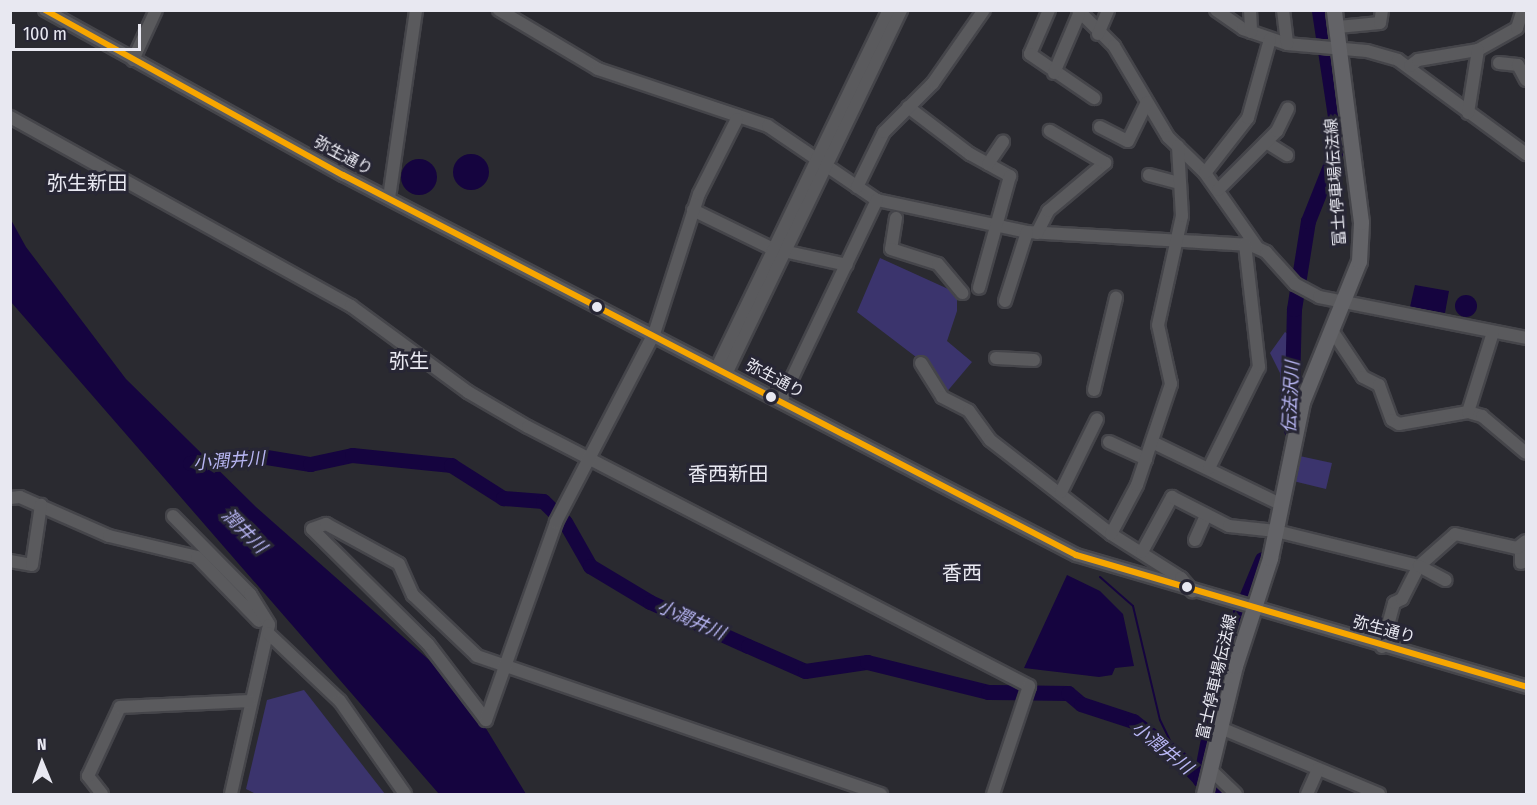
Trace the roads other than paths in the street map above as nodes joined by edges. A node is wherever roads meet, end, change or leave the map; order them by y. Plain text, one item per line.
1 (45, 10) edge
2 (156, 10) edge
3 (416, 10) edge
4 (499, 10) edge
5 (889, 10) edge
6 (901, 10) edge
7 (984, 10) edge
8 (1048, 10) edge
9 (1108, 10) edge
10 (1216, 10) edge
11 (1250, 10) edge
12 (1283, 10) edge
13 (1334, 10) edge
14 (1382, 10) edge
15 (1523, 10) edge
16 (1078, 12) edge
17 (1338, 27) junction
18 (1522, 29) edge
19 (1251, 33) junction
20 (1098, 34) junction
21 (1270, 39) junction
22 (1287, 44) junction
23 (1339, 48) junction
24 (1478, 50) junction
25 (133, 60) junction
26 (1499, 63) dead end
27 (1410, 66) junction
28 (1054, 73) junction
29 (1527, 80) edge
30 (1094, 98) dead end
31 (1147, 102) junction
32 (908, 107) junction
33 (1288, 108) dead end
34 (1468, 113) junction
35 (10, 117) edge
36 (737, 119) junction
37 (1072, 127) dead end
38 (1100, 127) dead end
39 (1050, 130) dead end
40 (1065, 139) junction
41 (1003, 142) dead end
42 (1266, 142) junction
43 (1178, 146) junction
44 (1527, 154) edge
45 (1287, 155) dead end
46 (823, 164) junction
47 (988, 164) junction
48 (1205, 173) junction
49 (1149, 175) dead end
50 (1179, 183) junction
51 (857, 187) junction
52 (1218, 190) junction
53 (389, 198) junction
54 (877, 200) junction
55 (693, 210) junction
56 (898, 211) junction
57 (995, 225) junction
58 (1032, 232) junction
59 (1178, 237) junction
60 (1251, 245) junction
61 (773, 249) junction
62 (788, 252) junction
63 (848, 265) junction
64 (979, 288) dead end
65 (962, 293) dead end
66 (1116, 298) dead end
67 (1005, 301) dead end
68 (1341, 303) junction
69 (1333, 332) junction
70 (1492, 332) junction
71 (654, 334) junction
72 (1527, 338) edge
73 (996, 358) dead end
74 (1034, 360) dead end
75 (921, 363) dead end
76 (722, 370) junction
77 (1094, 390) dead end
78 (781, 401) junction
79 (1468, 412) junction
80 (1098, 419) dead end
81 (1109, 442) dead end
82 (1152, 442) junction
83 (1527, 453) edge
84 (590, 456) junction
85 (1146, 459) junction
86 (1209, 468) junction
87 (1061, 492) junction
88 (10, 498) edge
89 (1276, 504) junction
90 (41, 506) junction
91 (1206, 515) junction
92 (173, 516) dead end
93 (1271, 532) junction
94 (1111, 534) junction
95 (1195, 540) dead end
96 (1524, 544) edge
97 (1142, 552) junction
98 (10, 561) edge
99 (1521, 563) dead end
100 (1419, 566) junction
101 (1445, 580) dead end
102 (1193, 592) junction
103 (1251, 611) junction
104 (268, 632) junction
105 (1382, 647) junction
106 (507, 666) junction
107 (1527, 687) edge
108 (250, 701) junction
109 (1223, 729) junction
110 (1318, 769) junction
111 (1212, 775) junction
112 (1205, 794) edge
113 (1379, 794) edge
114 (102, 795) edge
115 (231, 795) edge
116 (405, 795) edge
117 (881, 795) edge
118 (993, 795) edge
119 (1236, 795) edge
120 (1307, 795) edge

1 - 25 street, 弥生通り
2 - 25 street
3 - 53 street
4 - 36 street
5 - 46 street
6 - 46 street
7 - 32 street
8 - 28 street
9 - 20 street
10 - 19 street
11 - 19 street
12 - 22 street
13 - 17 main road, 富士停車場伝法線
14 - 17 street
15 - 18 street
16 - 20 street
16 - 28 street
17 - 23 main road, 富士停車場伝法線
18 - 24 street
19 - 21 street
20 - 31 street
21 - 22 street
21 - 48 street
22 - 23 street
23 - 27 street
23 - 68 main road, 富士停車場伝法線
24 - 27 street
24 - 34 street
25 - 53 street, 弥生通り
26 - 29 street
27 - 34 street
28 - 30 street
31 - 38 street
31 - 43 street
32 - 47 street
32 - 51 street
33 - 42 street
34 - 44 street
35 - 84 street
36 - 46 street
36 - 55 street
37 - 40 street
39 - 40 street
40 - 58 street
41 - 47 street
42 - 45 street
42 - 52 street
43 - 48 street
43 - 50 street
46 - 51 street
46 - 61 street
46 - 62 street
47 - 57 street
48 - 52 street
49 - 50 street
50 - 59 street
51 - 54 street
52 - 60 street
53 - 71 street, 弥生通り
54 - 56 street
54 - 63 street
55 - 61 street
55 - 71 street
56 - 57 street
56 - 65 street
57 - 58 street
57 - 64 street
58 - 59 street
58 - 67 street
59 - 60 street
59 - 82 street
60 - 68 street
60 - 86 street
61 - 76 street
62 - 63 street
62 - 76 street
63 - 78 street
66 - 77 street
68 - 69 main road, 富士停車場伝法線
68 - 70 street
69 - 79 street
69 - 89 main road, 富士停車場伝法線
70 - 72 street
70 - 79 street
71 - 76 street, 弥生通り
71 - 84 street
73 - 74 street
75 - 87 street
76 - 78 street, 弥生通り
78 - 102 street, 弥生通り
79 - 83 street
80 - 87 street
81 - 85 street
82 - 85 street
82 - 86 street
84 - 106 street
84 - 118 street
85 - 94 street
86 - 89 street
87 - 94 street
88 - 90 street
89 - 93 main road, 富士停車場伝法線
90 - 98 street
90 - 104 street
91 - 93 street
91 - 95 street
91 - 97 street
92 - 104 street
93 - 100 street
93 - 103 main road, 富士停車場伝法線
94 - 97 street
96 - 99 street
96 - 100 street
97 - 102 street
100 - 101 street
100 - 105 street
102 - 103 street, 弥生通り
103 - 105 street, 弥生通り
103 - 109 main road, 富士停車場伝法線
104 - 108 street
104 - 116 street
105 - 107 street, 弥生通り
106 - 106 street
106 - 117 street
108 - 114 street
108 - 115 street
109 - 110 street
109 - 111 main road, 富士停車場伝法線
110 - 113 street
110 - 120 street
111 - 112 main road, 富士停車場伝法線
111 - 119 street

